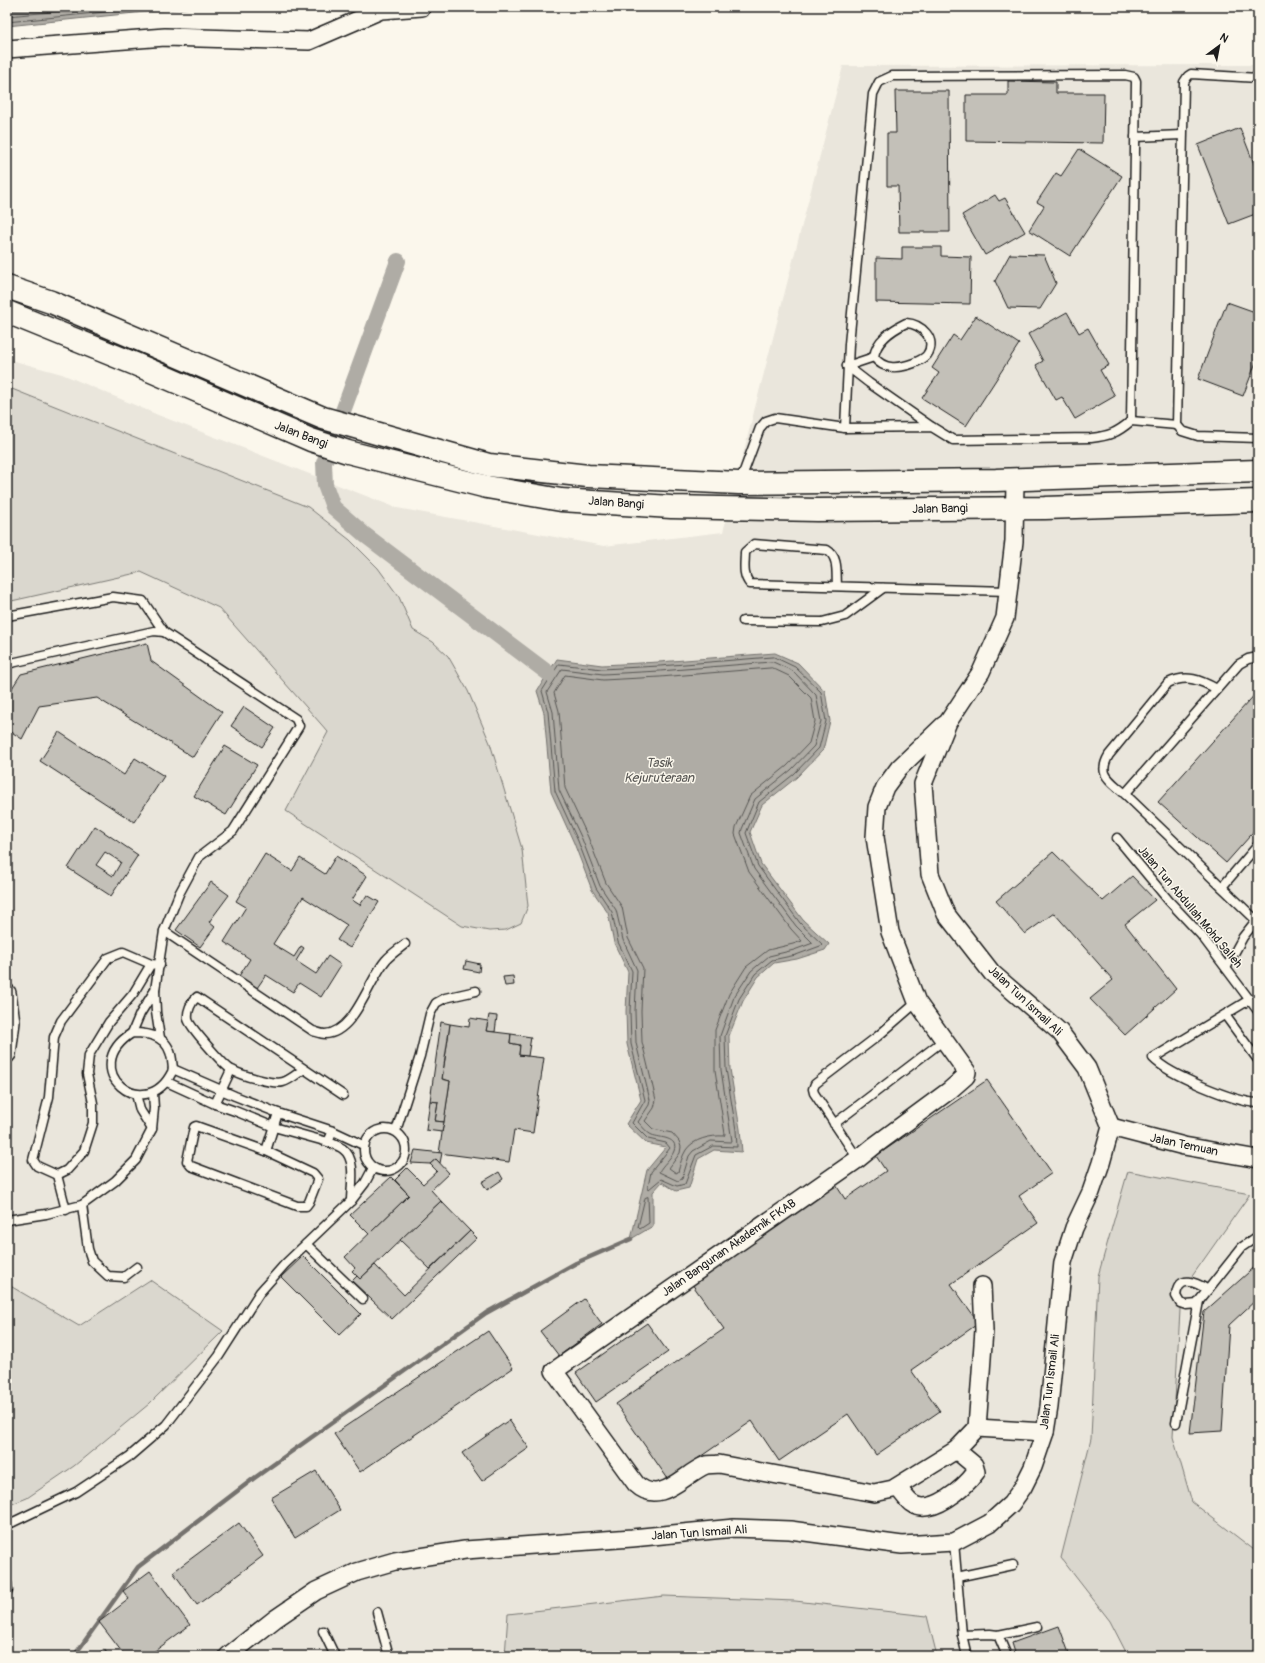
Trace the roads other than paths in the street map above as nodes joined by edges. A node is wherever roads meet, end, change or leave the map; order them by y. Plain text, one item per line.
1 (422, 7) edge
2 (7, 50) edge
3 (1258, 78) edge
4 (1182, 135) junction
5 (1135, 137) junction
6 (7, 287) edge
7 (7, 312) edge
8 (874, 357) junction
9 (847, 366) junction
10 (1131, 421) junction
11 (1177, 424) junction
12 (932, 427) junction
13 (845, 428) junction
14 (1258, 438) edge
15 (1258, 471) edge
16 (1016, 480) junction
17 (739, 483) junction
18 (1258, 501) edge
19 (1015, 509) junction
20 (837, 586) junction
21 (883, 588) junction
22 (1009, 591) junction
23 (7, 616) edge
24 (743, 621) dead end
25 (164, 632) junction
26 (1258, 657) edge
27 (7, 664) edge
28 (1217, 689) junction
29 (948, 722) junction
30 (1124, 794) junction
31 (1117, 838) dead end
32 (1258, 845) edge
33 (1222, 887) junction
34 (1257, 919) edge
35 (164, 932) junction
36 (405, 944) dead end
37 (150, 964) junction
38 (160, 965) junction
39 (1226, 968) junction
40 (156, 990) junction
41 (476, 991) dead end
42 (7, 993) edge
43 (1249, 1000) junction
44 (917, 1002) junction
45 (1258, 1011) edge
46 (1225, 1015) junction
47 (132, 1033) junction
48 (160, 1038) junction
49 (944, 1040) junction
50 (7, 1054) edge
51 (1258, 1060) edge
52 (173, 1069) junction
53 (304, 1069) junction
54 (231, 1070) junction
55 (166, 1082) junction
56 (221, 1090) junction
57 (153, 1093) junction
58 (136, 1094) junction
59 (342, 1095) dead end
60 (1258, 1103) edge
61 (215, 1104) junction
62 (278, 1113) junction
63 (834, 1124) junction
64 (274, 1127) junction
65 (1111, 1127) junction
66 (152, 1129) junction
67 (333, 1131) junction
68 (396, 1131) junction
69 (328, 1142) junction
70 (363, 1145) junction
71 (266, 1151) junction
72 (858, 1159) junction
73 (1258, 1159) edge
74 (373, 1168) junction
75 (57, 1175) junction
76 (351, 1201) junction
77 (82, 1205) junction
78 (66, 1210) junction
79 (7, 1220) edge
80 (1258, 1236) edge
81 (306, 1244) junction
82 (137, 1267) dead end
83 (982, 1286) dead end
84 (1208, 1290) junction
85 (363, 1299) dead end
86 (1198, 1304) junction
87 (1176, 1423) dead end
88 (977, 1428) junction
89 (1045, 1432) junction
90 (956, 1450) junction
91 (897, 1487) junction
92 (7, 1525) edge
93 (954, 1542) junction
94 (1013, 1565) dead end
95 (957, 1577) junction
96 (377, 1612) dead end
97 (1037, 1627) dead end
98 (323, 1631) dead end
99 (962, 1635) junction
100 (998, 1635) junction
101 (228, 1656) edge
102 (335, 1656) edge
103 (388, 1656) edge
104 (967, 1656) edge
105 (1006, 1656) edge

1 - 2 street
3 - 4 lane
4 - 5 lane
4 - 11 lane
5 - 9 lane
5 - 10 lane
6 - 17 main road, Jalan Bangi
7 - 19 main road, Jalan Bangi
8 - 8 lane
8 - 9 lane
9 - 12 lane
9 - 13 lane
10 - 11 lane
10 - 12 lane
11 - 14 lane
12 - 13 lane
13 - 17 lane
15 - 16 main road, Jalan Bangi
16 - 17 main road, Jalan Bangi
16 - 19 street, Jalan Tun Ismail Ali
18 - 19 main road, Jalan Bangi
19 - 22 street, Jalan Tun Ismail Ali
20 - 20 lane
20 - 21 lane
21 - 22 lane
21 - 24 lane
22 - 29 street, Jalan Tun Ismail Ali
23 - 25 lane
25 - 27 lane
25 - 35 lane
26 - 28 lane
28 - 30 lane
28 - 30 lane
29 - 44 street, Jalan Bangunan Akademik FKAB
29 - 65 street, Jalan Tun Ismail Ali
30 - 33 lane
31 - 39 lane, Jalan Tun Abdullah Mohd Salleh
32 - 33 lane
33 - 34 lane
34 - 39 lane
35 - 36 lane
35 - 38 lane
37 - 38 lane
37 - 75 lane
37 - 75 lane
38 - 40 lane
39 - 43 lane, Jalan Tun Abdullah Mohd Salleh
40 - 47 lane
40 - 48 lane
41 - 68 lane
42 - 50 street
43 - 45 lane, Jalan Tun Abdullah Mohd Salleh
43 - 46 lane
44 - 49 street, Jalan Bangunan Akademik FKAB
44 - 63 lane
46 - 51 lane
46 - 60 lane
47 - 48 lane
47 - 58 lane
48 - 52 lane
49 - 63 lane
49 - 72 street, Jalan Bangunan Akademik FKAB
52 - 55 lane
52 - 56 lane
53 - 54 lane
53 - 54 lane
53 - 59 lane
54 - 56 lane
55 - 57 lane
55 - 61 lane
56 - 61 lane
56 - 62 lane
57 - 58 lane
57 - 66 lane
58 - 66 lane
61 - 64 lane
62 - 64 lane
62 - 67 lane
63 - 72 lane
64 - 69 lane
64 - 71 lane
65 - 73 street, Jalan Temuan
65 - 89 street, Jalan Tun Ismail Ali
66 - 77 lane
67 - 69 lane
67 - 70 lane
68 - 70 lane
68 - 74 lane
69 - 76 lane
70 - 74 lane
71 - 71 lane
72 - 91 street, Jalan Bangunan Akademik FKAB
74 - 76 lane
75 - 78 lane
76 - 81 lane
77 - 78 lane
77 - 82 lane
78 - 79 lane
80 - 84 lane
81 - 85 lane
81 - 92 lane
83 - 88 street
84 - 86 lane
84 - 86 lane
86 - 87 lane
88 - 89 street
88 - 90 street, Jalan Bangunan Akademik FKAB
89 - 93 street, Jalan Tun Ismail Ali
90 - 91 street, Jalan Bangunan Akademik FKAB
90 - 91 street
93 - 95 lane
93 - 101 street, Jalan Tun Ismail Ali
94 - 95 lane
95 - 99 lane
96 - 103 lane
97 - 100 lane
98 - 102 lane
99 - 100 lane
99 - 104 lane
100 - 105 lane

